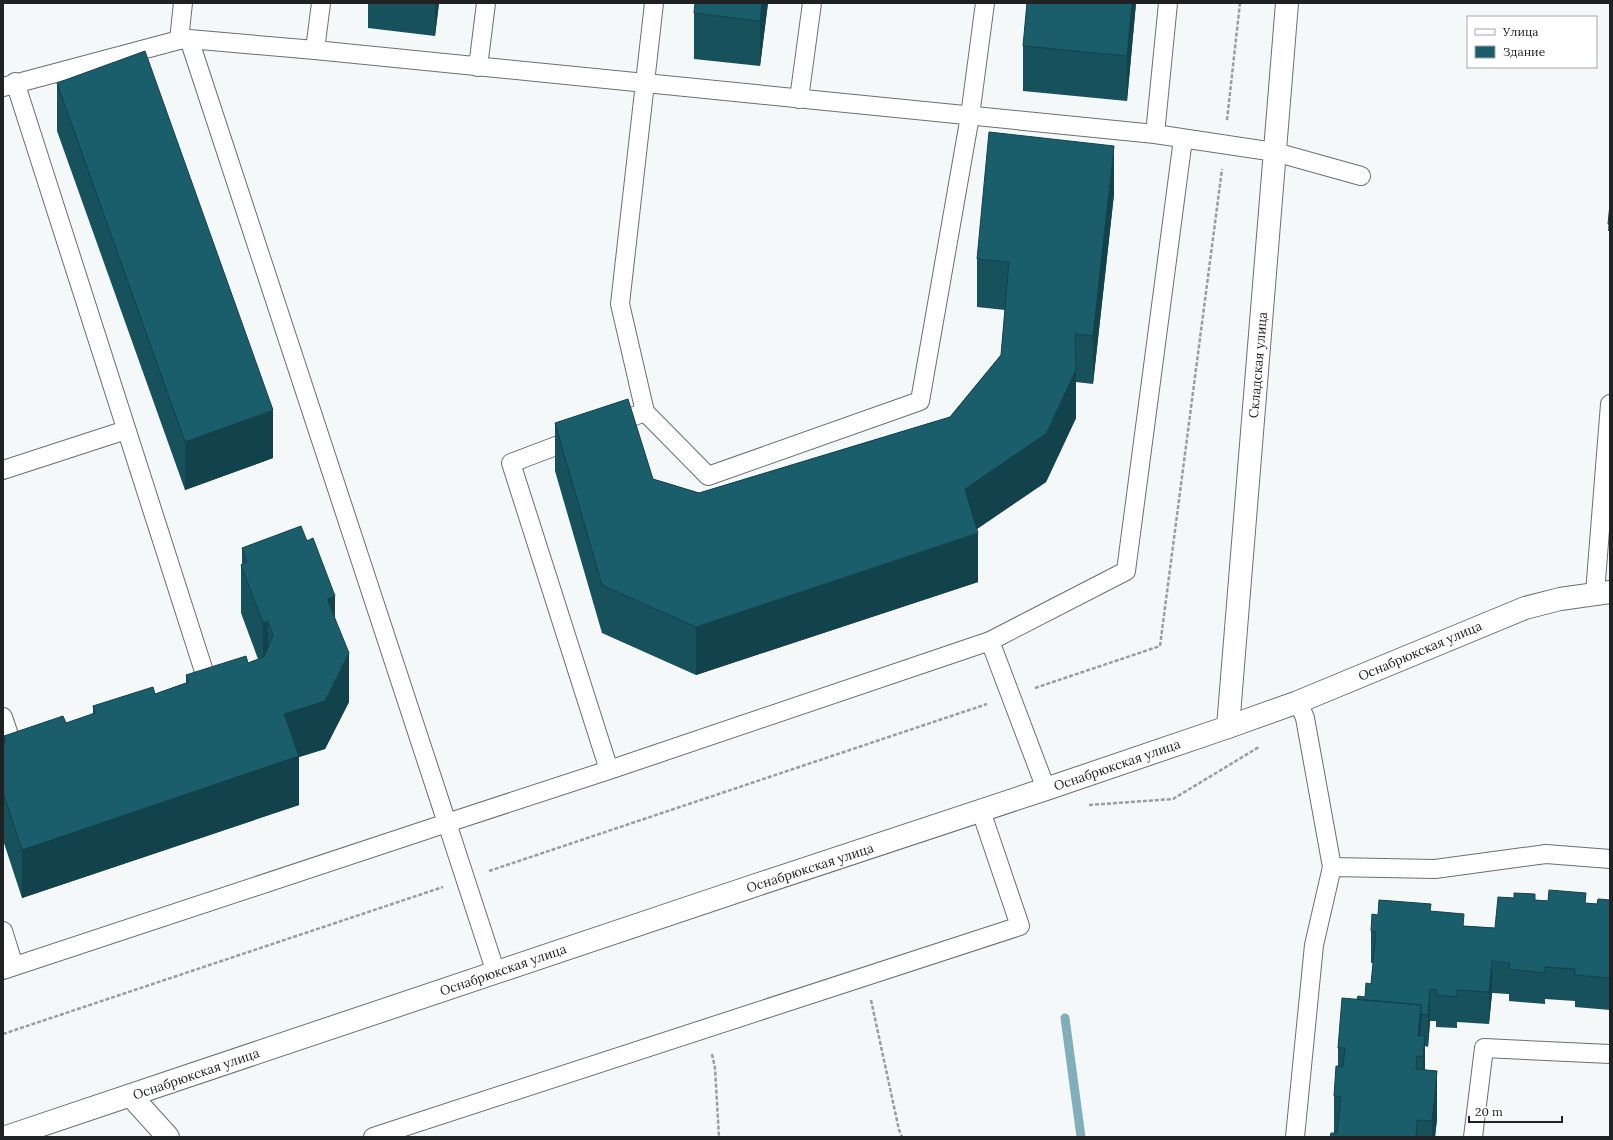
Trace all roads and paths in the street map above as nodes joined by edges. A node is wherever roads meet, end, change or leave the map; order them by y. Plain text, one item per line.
1 (183, 3) edge
2 (321, 3) edge
3 (486, 3) edge
4 (654, 3) edge
5 (812, 3) edge
6 (985, 3) edge
7 (1168, 3) edge
8 (1240, 3) edge
9 (1287, 3) edge
10 (184, 40) junction
11 (315, 50) junction
12 (478, 67) junction
13 (645, 83) junction
14 (9, 84) edge
15 (799, 99) junction
16 (970, 116) junction
17 (1155, 134) junction
18 (1183, 139) junction
19 (1225, 145) junction
20 (1275, 152) junction
21 (1361, 176) dead end
22 (1610, 404) edge
23 (645, 412) junction
24 (126, 430) junction
25 (3, 470) edge
26 (1602, 592) edge
27 (990, 641) junction
28 (186, 694) edge
29 (1011, 696) junction
30 (1298, 702) junction
31 (3, 717) edge
32 (1228, 727) junction
33 (15, 749) edge
34 (609, 770) junction
35 (1046, 789) junction
36 (981, 811) junction
37 (447, 824) junction
38 (1610, 859) edge
39 (1332, 866) junction
40 (466, 879) junction
41 (3, 931) edge
42 (9, 968) edge
43 (496, 973) junction
44 (865, 976) junction
45 (706, 1028) junction
46 (3, 1034) edge
47 (1610, 1054) edge
48 (131, 1096) junction
49 (6, 1137) edge
50 (168, 1137) edge
51 (373, 1137) edge
52 (719, 1137) edge
53 (902, 1137) edge
54 (1295, 1137) edge
55 (1473, 1137) edge

1 - 10 lane
2 - 11 lane
3 - 12 lane
4 - 13 lane
5 - 15 lane
6 - 16 lane
7 - 17 lane
8 - 19 path
9 - 20 street, Складская улица
10 - 11 lane
10 - 14 lane
10 - 37 lane
11 - 12 lane
12 - 13 lane
13 - 15 lane
13 - 23 lane
14 - 24 lane
15 - 16 lane
16 - 17 lane
16 - 23 lane
17 - 18 lane
18 - 19 lane
18 - 27 lane
19 - 20 lane
19 - 29 path
20 - 21 lane
20 - 32 street, Складская улица
22 - 26 lane
23 - 34 lane
24 - 25 lane
24 - 28 lane
26 - 30 street, Оснабрюкская улица
27 - 29 lane
27 - 34 lane
29 - 35 lane
29 - 40 path
30 - 32 street, Оснабрюкская улица
30 - 39 lane
31 - 33 lane
32 - 35 street, Оснабрюкская улица
34 - 37 lane
35 - 36 street, Оснабрюкская улица
36 - 43 street, Оснабрюкская улица
36 - 44 lane
37 - 40 lane
37 - 42 lane
38 - 39 lane
39 - 54 lane
40 - 43 lane
40 - 46 path
41 - 42 lane
43 - 48 street, Оснабрюкская улица
44 - 45 lane
44 - 53 path
45 - 51 lane
45 - 52 path
47 - 55 lane
48 - 49 street, Оснабрюкская улица
48 - 50 street

